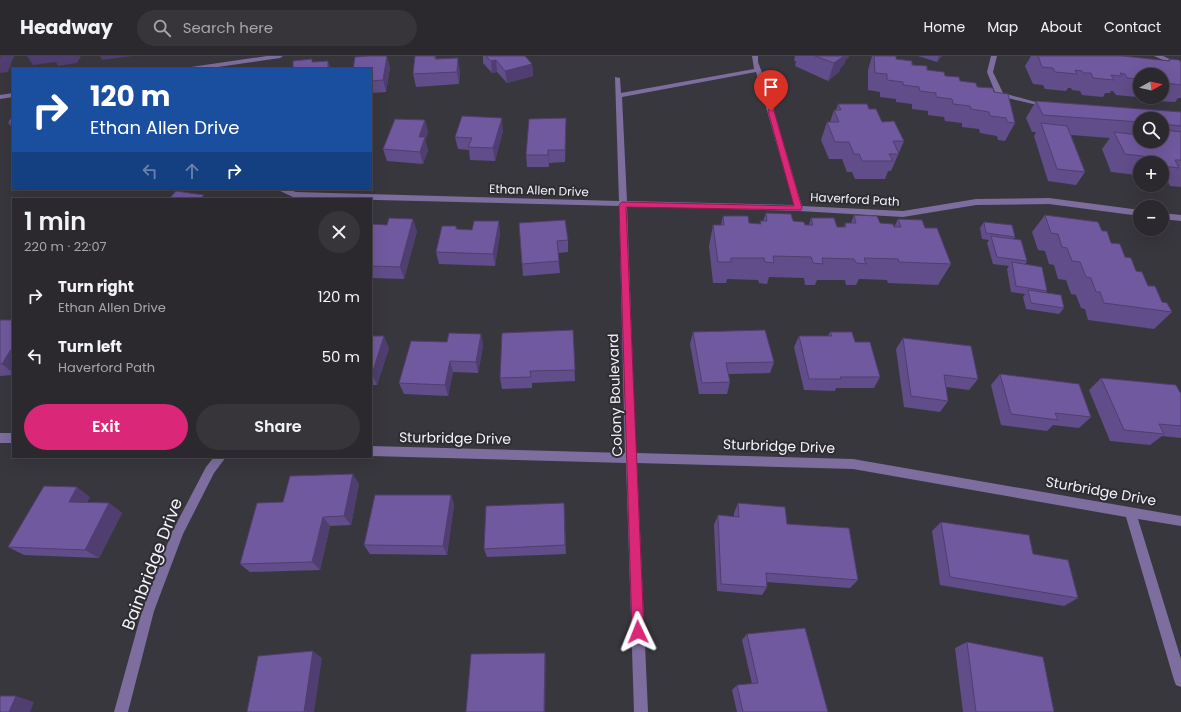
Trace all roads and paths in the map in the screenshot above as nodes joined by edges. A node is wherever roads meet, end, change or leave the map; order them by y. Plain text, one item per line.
1 (280, 56) edge
2 (756, 56) edge
3 (994, 56) edge
4 (1156, 56) edge
5 (249, 60) junction
6 (1181, 66) edge
7 (197, 68) edge
8 (249, 68) edge
9 (758, 70) junction
10 (617, 78) dead end
11 (986, 91) edge
12 (12, 95) edge
13 (1000, 95) junction
14 (618, 96) junction
15 (0, 97) edge
16 (1057, 108) edge
17 (282, 190) edge
18 (622, 205) junction
19 (799, 208) junction
20 (1133, 212) edge
21 (1169, 217) edge
22 (1181, 218) edge
23 (0, 438) edge
24 (12, 438) edge
25 (372, 451) edge
26 (631, 457) junction
27 (220, 458) edge
28 (1130, 512) junction
29 (1181, 521) edge
30 (1181, 680) edge
31 (121, 712) edge
32 (641, 712) edge

1 - 5 street
2 - 9 street, Haverford Path
3 - 13 street
4 - 6 street
5 - 7 street
5 - 8 street
9 - 14 street
9 - 19 street, Haverford Path
10 - 14 street, Colony Boulevard
11 - 13 street
12 - 15 street
13 - 16 street
14 - 18 street, Colony Boulevard
17 - 18 street, Ethan Allen Drive
18 - 19 street, Ethan Allen Drive
18 - 26 street, Colony Boulevard
19 - 20 street, Haverford Path
21 - 22 street
23 - 24 street
25 - 26 street, Sturbridge Drive
26 - 28 street, Sturbridge Drive
26 - 32 street, Colony Boulevard
27 - 31 street, Bainbridge Drive
28 - 29 street, Sturbridge Drive
28 - 30 street

